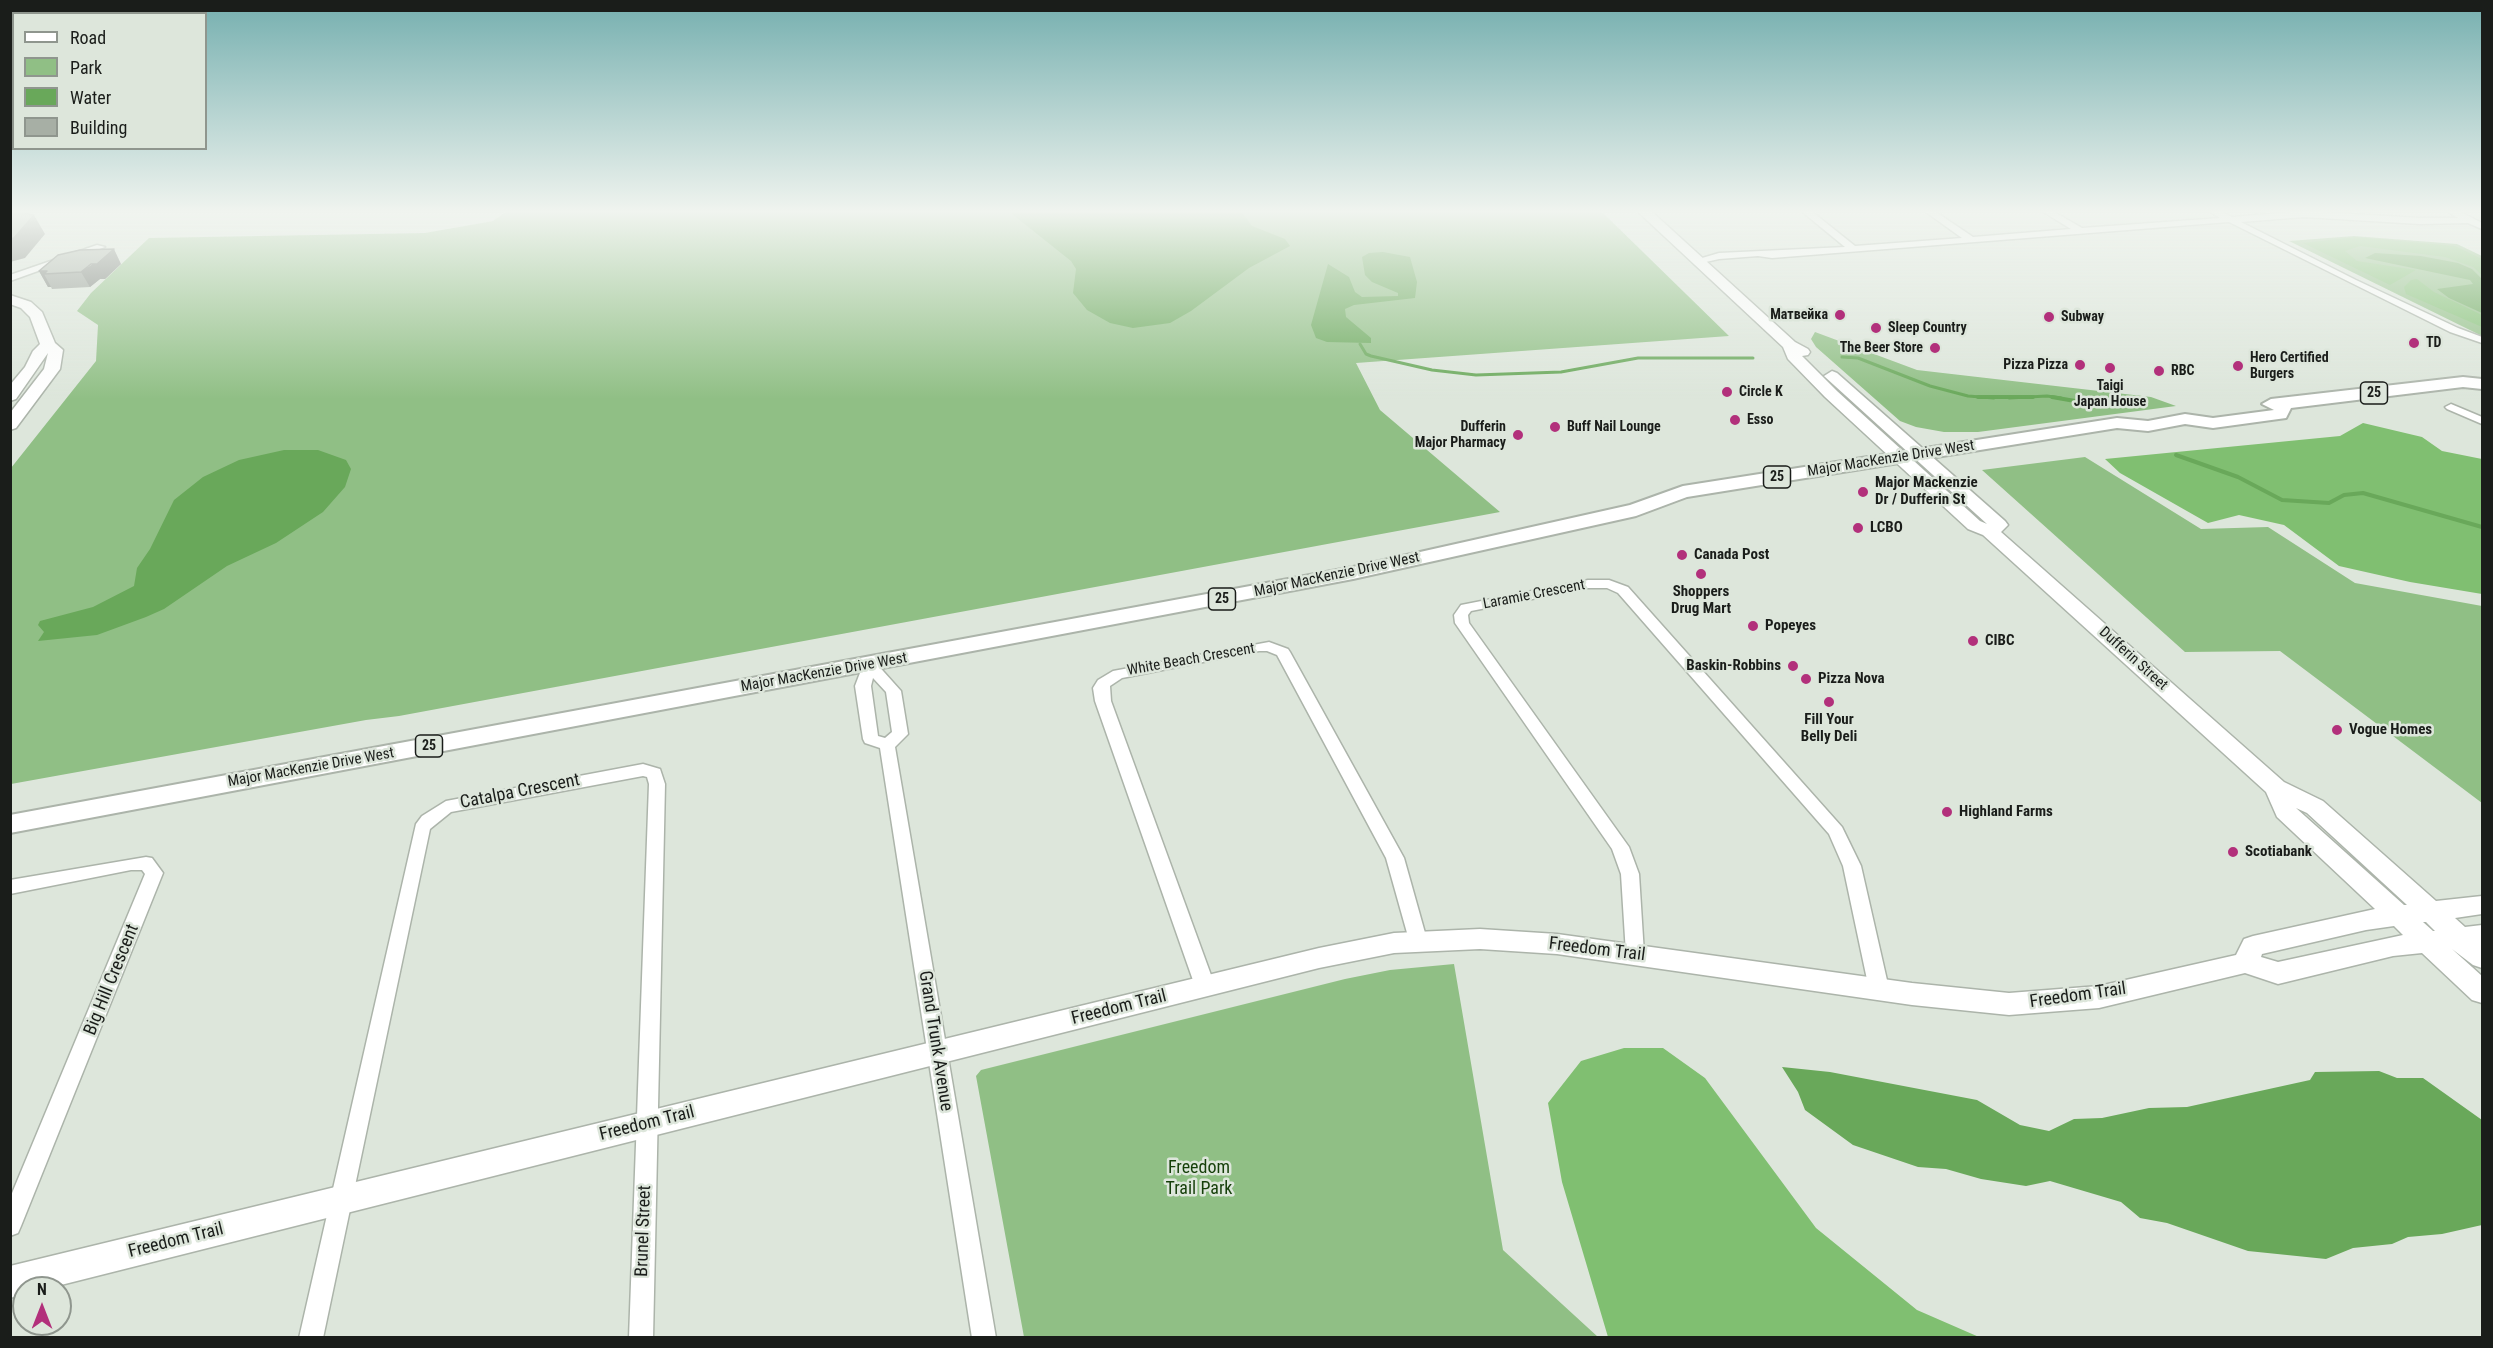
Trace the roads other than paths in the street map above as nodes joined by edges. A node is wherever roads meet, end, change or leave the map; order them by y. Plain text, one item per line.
1 (25, 273) edge
2 (1710, 273) edge
3 (2338, 273) edge
4 (10, 278) edge
5 (10, 299) edge
6 (2454, 330) junction
7 (2482, 340) edge
8 (48, 345) junction
9 (2482, 348) edge
10 (2482, 373) edge
11 (2463, 382) junction
12 (2482, 384) edge
13 (10, 396) edge
14 (2451, 407) dead end
15 (2482, 421) edge
16 (10, 425) edge
17 (1916, 461) junction
18 (870, 665) junction
19 (887, 745) junction
20 (2276, 788) junction
21 (10, 824) edge
22 (10, 887) edge
23 (2482, 904) edge
24 (2432, 912) junction
25 (2400, 916) junction
26 (2471, 936) edge
27 (1418, 940) junction
28 (2428, 942) junction
29 (1635, 954) junction
30 (2482, 958) edge
31 (2245, 963) junction
32 (1205, 986) junction
33 (1879, 989) junction
34 (2482, 992) edge
35 (937, 1053) junction
36 (648, 1124) junction
37 (341, 1201) junction
38 (10, 1226) edge
39 (10, 1282) edge
40 (311, 1338) edge
41 (641, 1338) edge
42 (984, 1338) edge

1 - 4 street
2 - 17 street, Dufferin Street
3 - 6 street
5 - 8 street
6 - 7 street
6 - 9 street
8 - 13 street
8 - 16 street
10 - 11 main road, Major MacKenzie Drive West / 25
11 - 12 main road, Major MacKenzie Drive West
11 - 17 main road, Major MacKenzie Drive West / 25
14 - 15 street
17 - 18 main road, Major MacKenzie Drive West / 25
17 - 20 street, Dufferin Street
18 - 19 street
18 - 19 street
18 - 21 main road, Major MacKenzie Drive West / 25
19 - 35 street, Grand Trunk Avenue
20 - 24 street, Dufferin Street
20 - 25 street, Dufferin Street
22 - 38 street, Big Hill Crescent
23 - 24 street
24 - 25 street
24 - 26 street, Dufferin Street
25 - 28 street, Dufferin Street
25 - 31 street
26 - 28 street
26 - 30 street, Dufferin Street
27 - 29 street, Freedom Trail
27 - 32 street, Freedom Trail
27 - 32 street, White Beach Crescent
28 - 31 street
28 - 34 street, Dufferin Street
29 - 33 street, Freedom Trail
29 - 33 street, Laramie Crescent
31 - 33 street, Freedom Trail
32 - 35 street, Freedom Trail
35 - 36 street, Freedom Trail
35 - 42 street, Grand Trunk Avenue
36 - 37 street, Freedom Trail
36 - 37 street, Catalpa Crescent
36 - 41 street, Brunel Street
37 - 39 street, Freedom Trail
37 - 40 street

